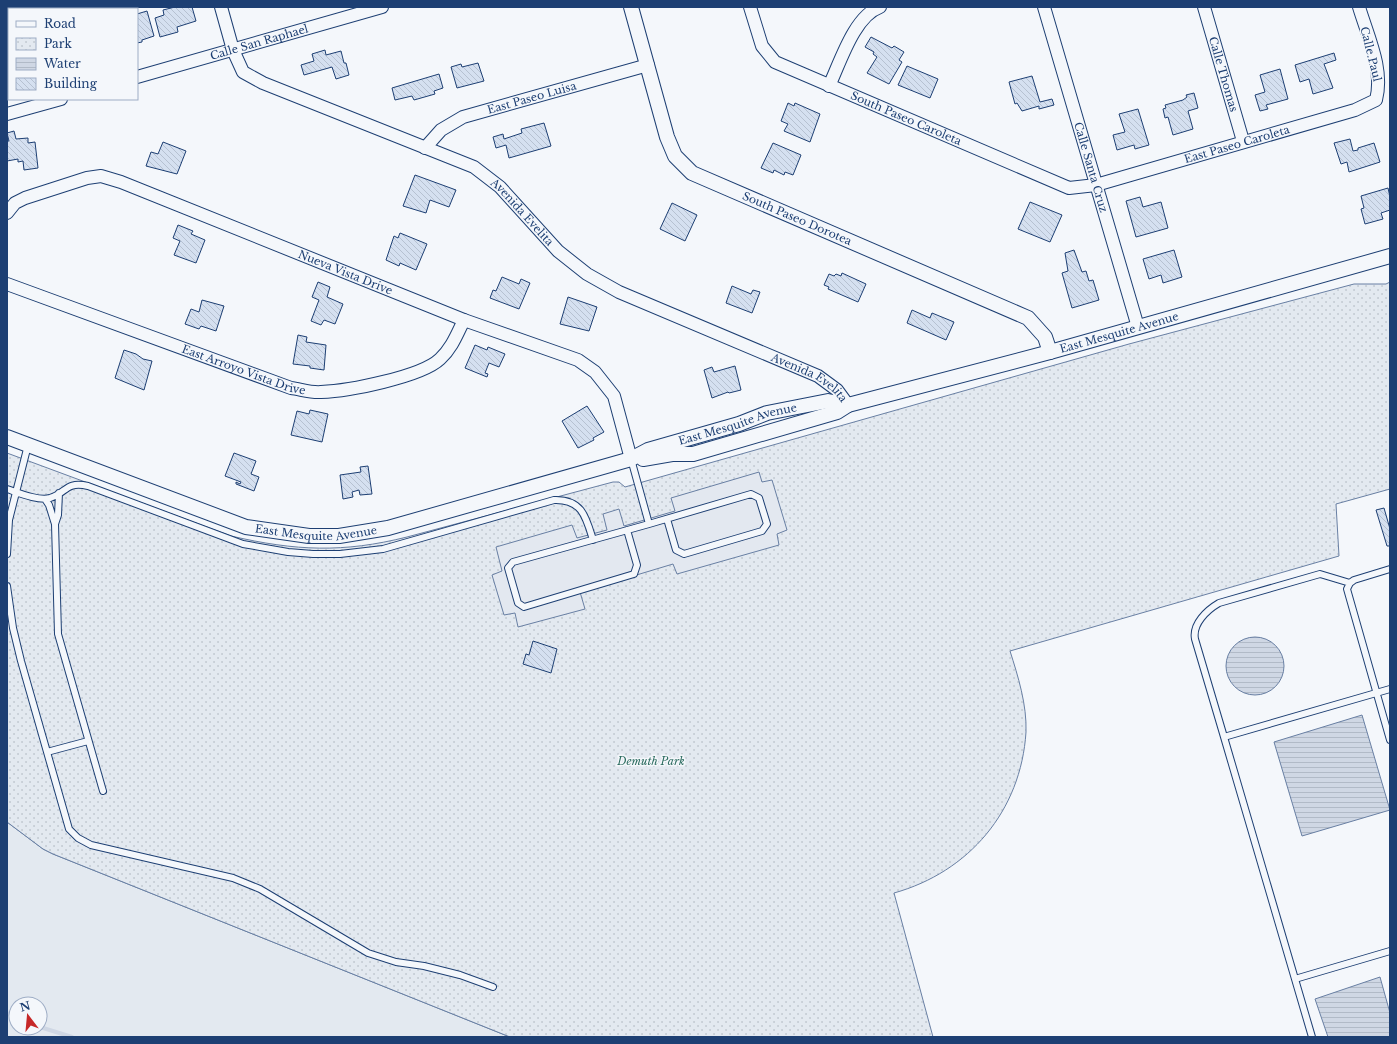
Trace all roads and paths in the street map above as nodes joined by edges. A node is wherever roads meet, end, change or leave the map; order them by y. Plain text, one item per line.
1 (221, 7) edge
2 (382, 7) edge
3 (631, 7) edge
4 (750, 7) edge
5 (880, 7) edge
6 (1044, 7) edge
7 (1204, 7) edge
8 (1359, 7) edge
9 (233, 50) junction
10 (648, 65) junction
11 (138, 77) edge
12 (829, 86) junction
13 (57, 100) edge
14 (1376, 100) joint
15 (7, 114) edge
16 (1243, 141) junction
17 (424, 148) junction
18 (1096, 185) junction
19 (7, 213) edge
20 (1390, 256) edge
21 (7, 284) edge
22 (464, 320) junction
23 (1138, 327) junction
24 (1050, 352) junction
25 (848, 405) junction
26 (7, 437) edge
27 (28, 445) junction
28 (631, 459) junction
29 (7, 489) edge
30 (16, 492) junction
31 (59, 494) junction
32 (45, 499) junction
33 (667, 519) junction
34 (55, 524) junction
35 (649, 524) junction
36 (627, 530) junction
37 (592, 540) junction
38 (7, 554) edge
39 (1390, 569) edge
40 (1350, 583) junction
41 (7, 586) edge
42 (1390, 689) edge
43 (1377, 693) junction
44 (1224, 737) junction
45 (1390, 740) edge
46 (88, 741) junction
47 (47, 752) junction
48 (103, 790) dead end
49 (1390, 951) edge
50 (1295, 979) junction
51 (493, 987) dead end
52 (1312, 1037) edge

1 - 9 street, Avenida Evelita
2 - 9 street, Calle San Raphael
3 - 10 street, South Paseo Dorotea
4 - 12 street, South Paseo Caroleta
5 - 12 street
6 - 18 street, Calle Santa Cruz
7 - 16 street, Calle Thomas
8 - 14 street, Calle Paul
9 - 11 street, Calle San Raphael
9 - 17 street, Avenida Evelita
10 - 17 street, East Paseo Luisa
10 - 24 street, South Paseo Dorotea
12 - 18 street, South Paseo Caroleta
13 - 15 street
14 - 16 street, East Paseo Caroleta
16 - 18 street, East Paseo Caroleta
17 - 25 street, Avenida Evelita
18 - 23 street, Calle Santa Cruz
19 - 22 street, Nueva Vista Drive
20 - 23 street, East Mesquite Avenue
21 - 22 street, East Arroyo Vista Drive
22 - 28 street, Nueva Vista Drive
23 - 24 street, East Mesquite Avenue
24 - 25 street, East Mesquite Avenue
25 - 28 street, East Mesquite Avenue
25 - 28 street, East Mesquite Avenue
26 - 27 street, East Mesquite Avenue
27 - 28 street, East Mesquite Avenue
27 - 30 lane
28 - 35 lane
29 - 30 lane
30 - 32 lane
30 - 38 lane
31 - 32 lane
31 - 34 lane
31 - 37 lane
32 - 34 lane
33 - 33 lane
33 - 35 lane
34 - 46 lane
35 - 36 lane
36 - 37 lane
36 - 37 lane
39 - 40 lane
40 - 43 lane
40 - 44 lane
41 - 47 lane
42 - 43 lane
43 - 44 lane
43 - 45 lane
44 - 50 lane
46 - 47 lane
46 - 48 lane
47 - 51 lane
49 - 50 lane
50 - 52 lane

